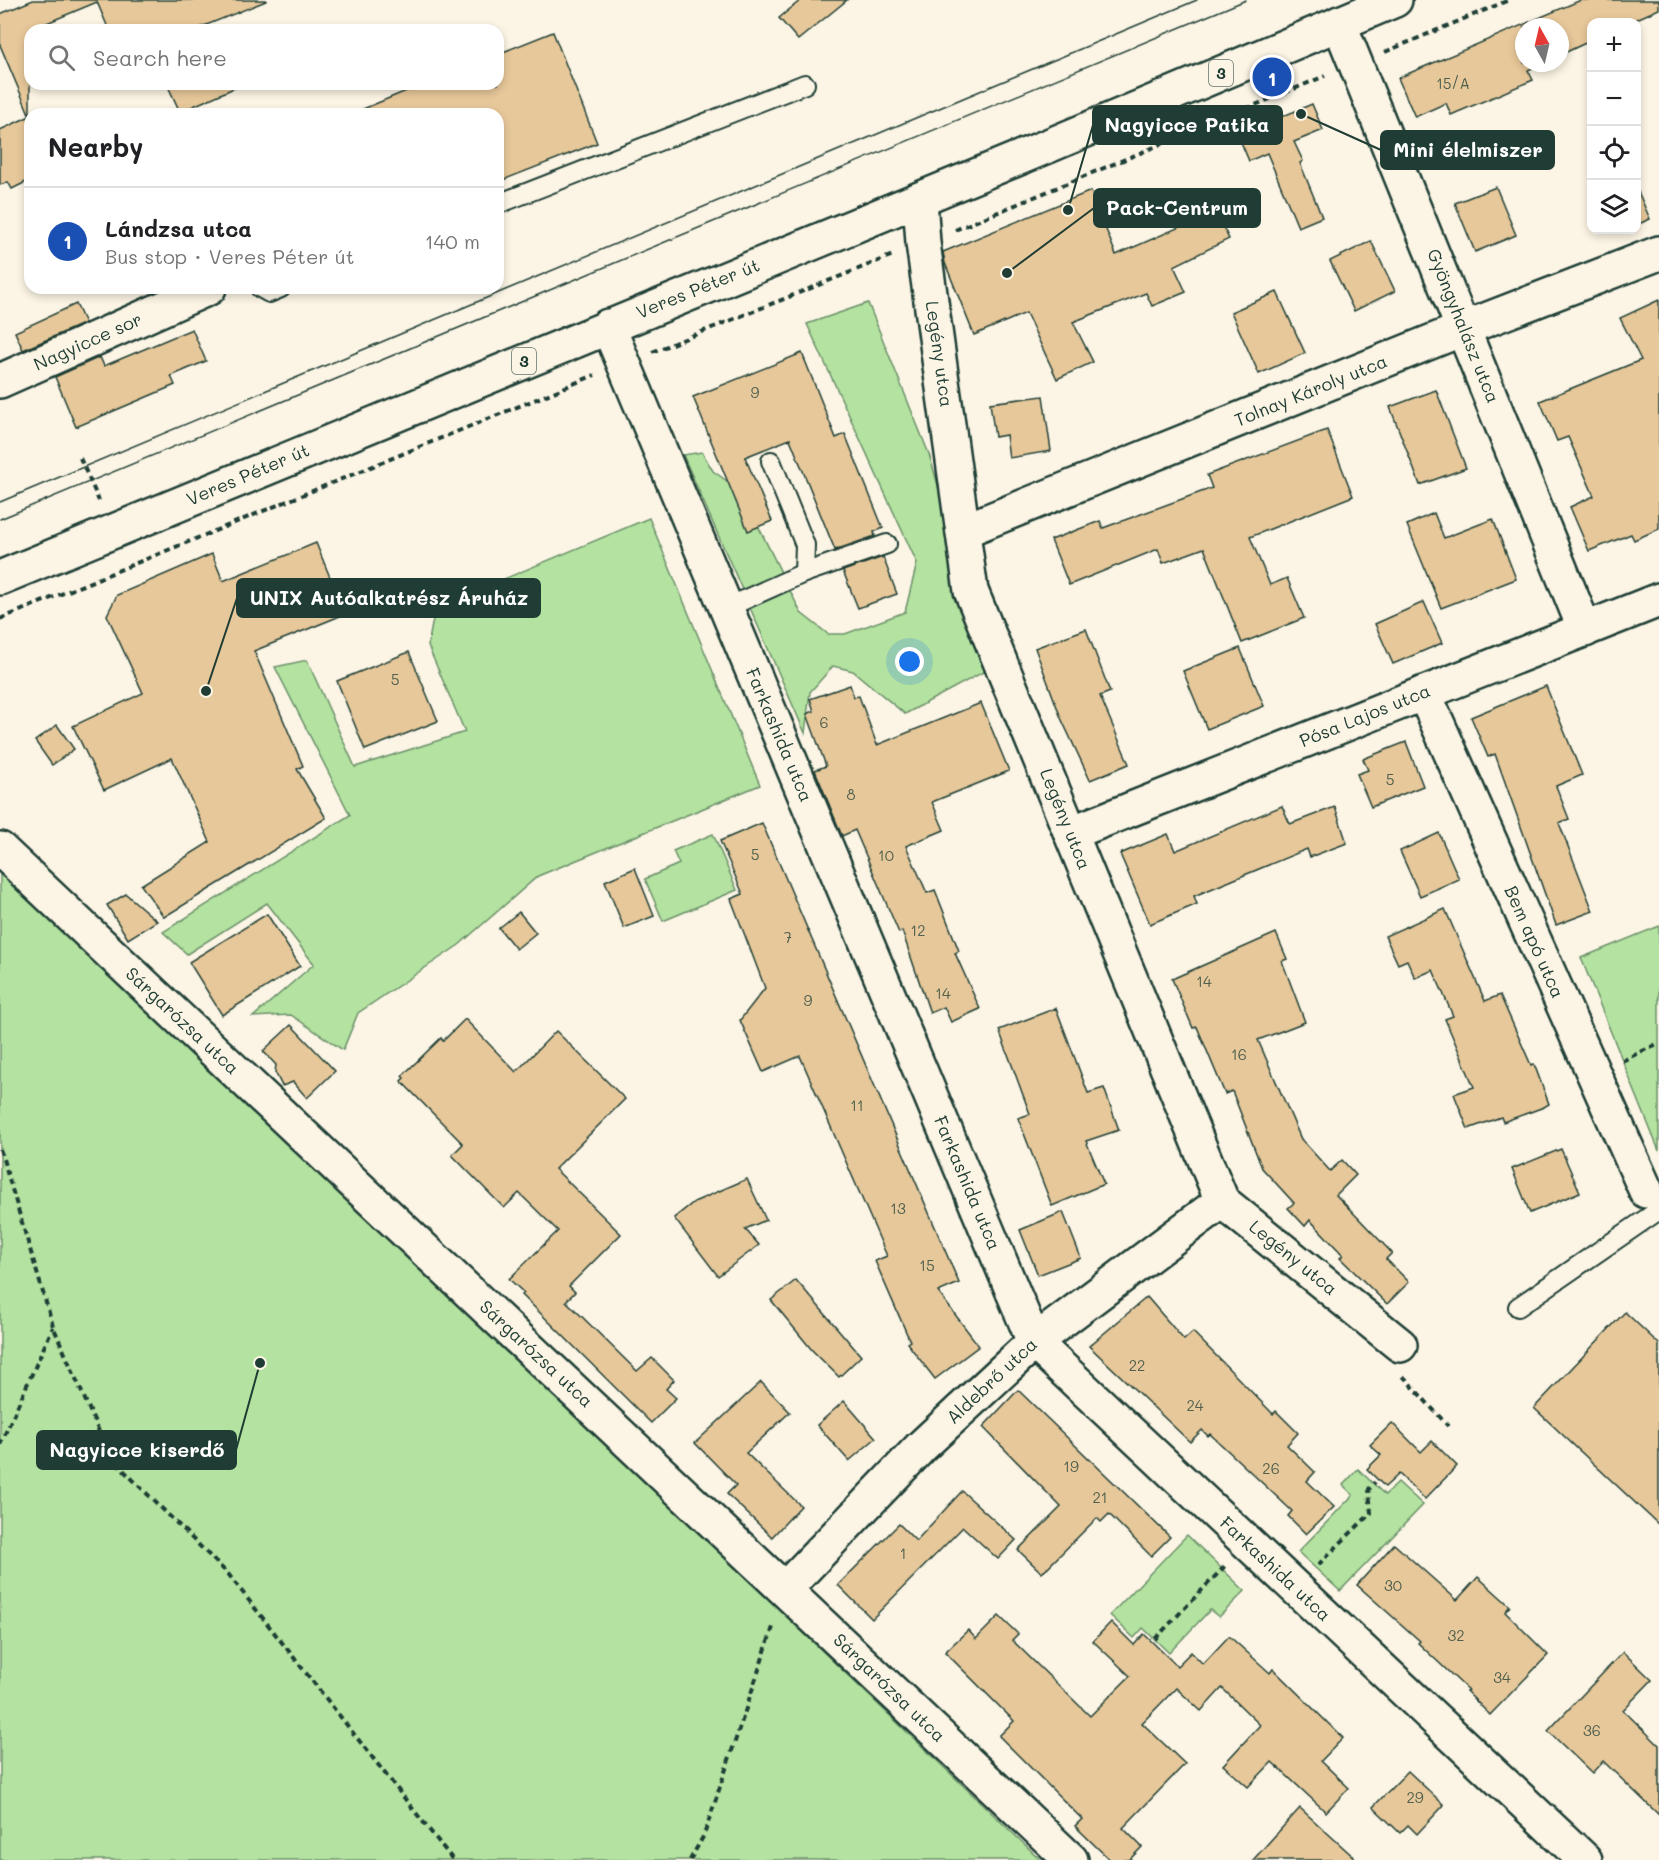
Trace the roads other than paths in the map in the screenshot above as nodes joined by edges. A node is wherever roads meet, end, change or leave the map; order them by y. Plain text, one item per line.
1 (1395, 0) edge
2 (1339, 23) junction
3 (805, 84) dead end
4 (920, 199) junction
5 (504, 202) edge
6 (1659, 253) edge
7 (196, 294) edge
8 (608, 326) junction
9 (1465, 328) junction
10 (0, 381) edge
11 (771, 461) dead end
12 (963, 531) junction
13 (887, 544) dead end
14 (804, 573) junction
15 (0, 578) edge
16 (1659, 600) edge
17 (726, 608) junction
18 (1585, 630) junction
19 (1424, 693) junction
20 (1071, 833) junction
21 (0, 849) edge
22 (1652, 1200) edge
23 (1222, 1201) junction
24 (1518, 1307) dead end
25 (1034, 1342) junction
26 (1400, 1345) road end
27 (786, 1589) junction
28 (1071, 1860) edge
29 (1585, 1860) edge

1 - 2 street, Veres Péter út / 3
2 - 4 street, Veres Péter út / 3
2 - 9 street, Gyöngyhalász utca
3 - 5 lane
4 - 8 street, Veres Péter út / 3
4 - 12 street, Legény utca
6 - 9 street, Tolnay Károly utca
7 - 10 street, Nagyicce sor
8 - 15 street, Veres Péter út / 3
8 - 17 street, Farkashida utca
9 - 12 street, Tolnay Károly utca
9 - 18 street, Gyöngyhalász utca
11 - 14 lane
12 - 20 street, Legény utca
13 - 14 lane
14 - 17 lane
16 - 18 street, Pósa Lajos utca
17 - 25 street, Farkashida utca
18 - 19 street, Pósa Lajos utca
19 - 20 street, Pósa Lajos utca
19 - 22 street, Bem apó utca
20 - 23 street, Legény utca
21 - 27 street, Sárgarózsa utca
22 - 24 lane
23 - 25 street, Aldebrő utca
23 - 26 street, Legény utca
25 - 27 street, Aldebrő utca
25 - 29 street, Farkashida utca
27 - 28 street, Sárgarózsa utca

